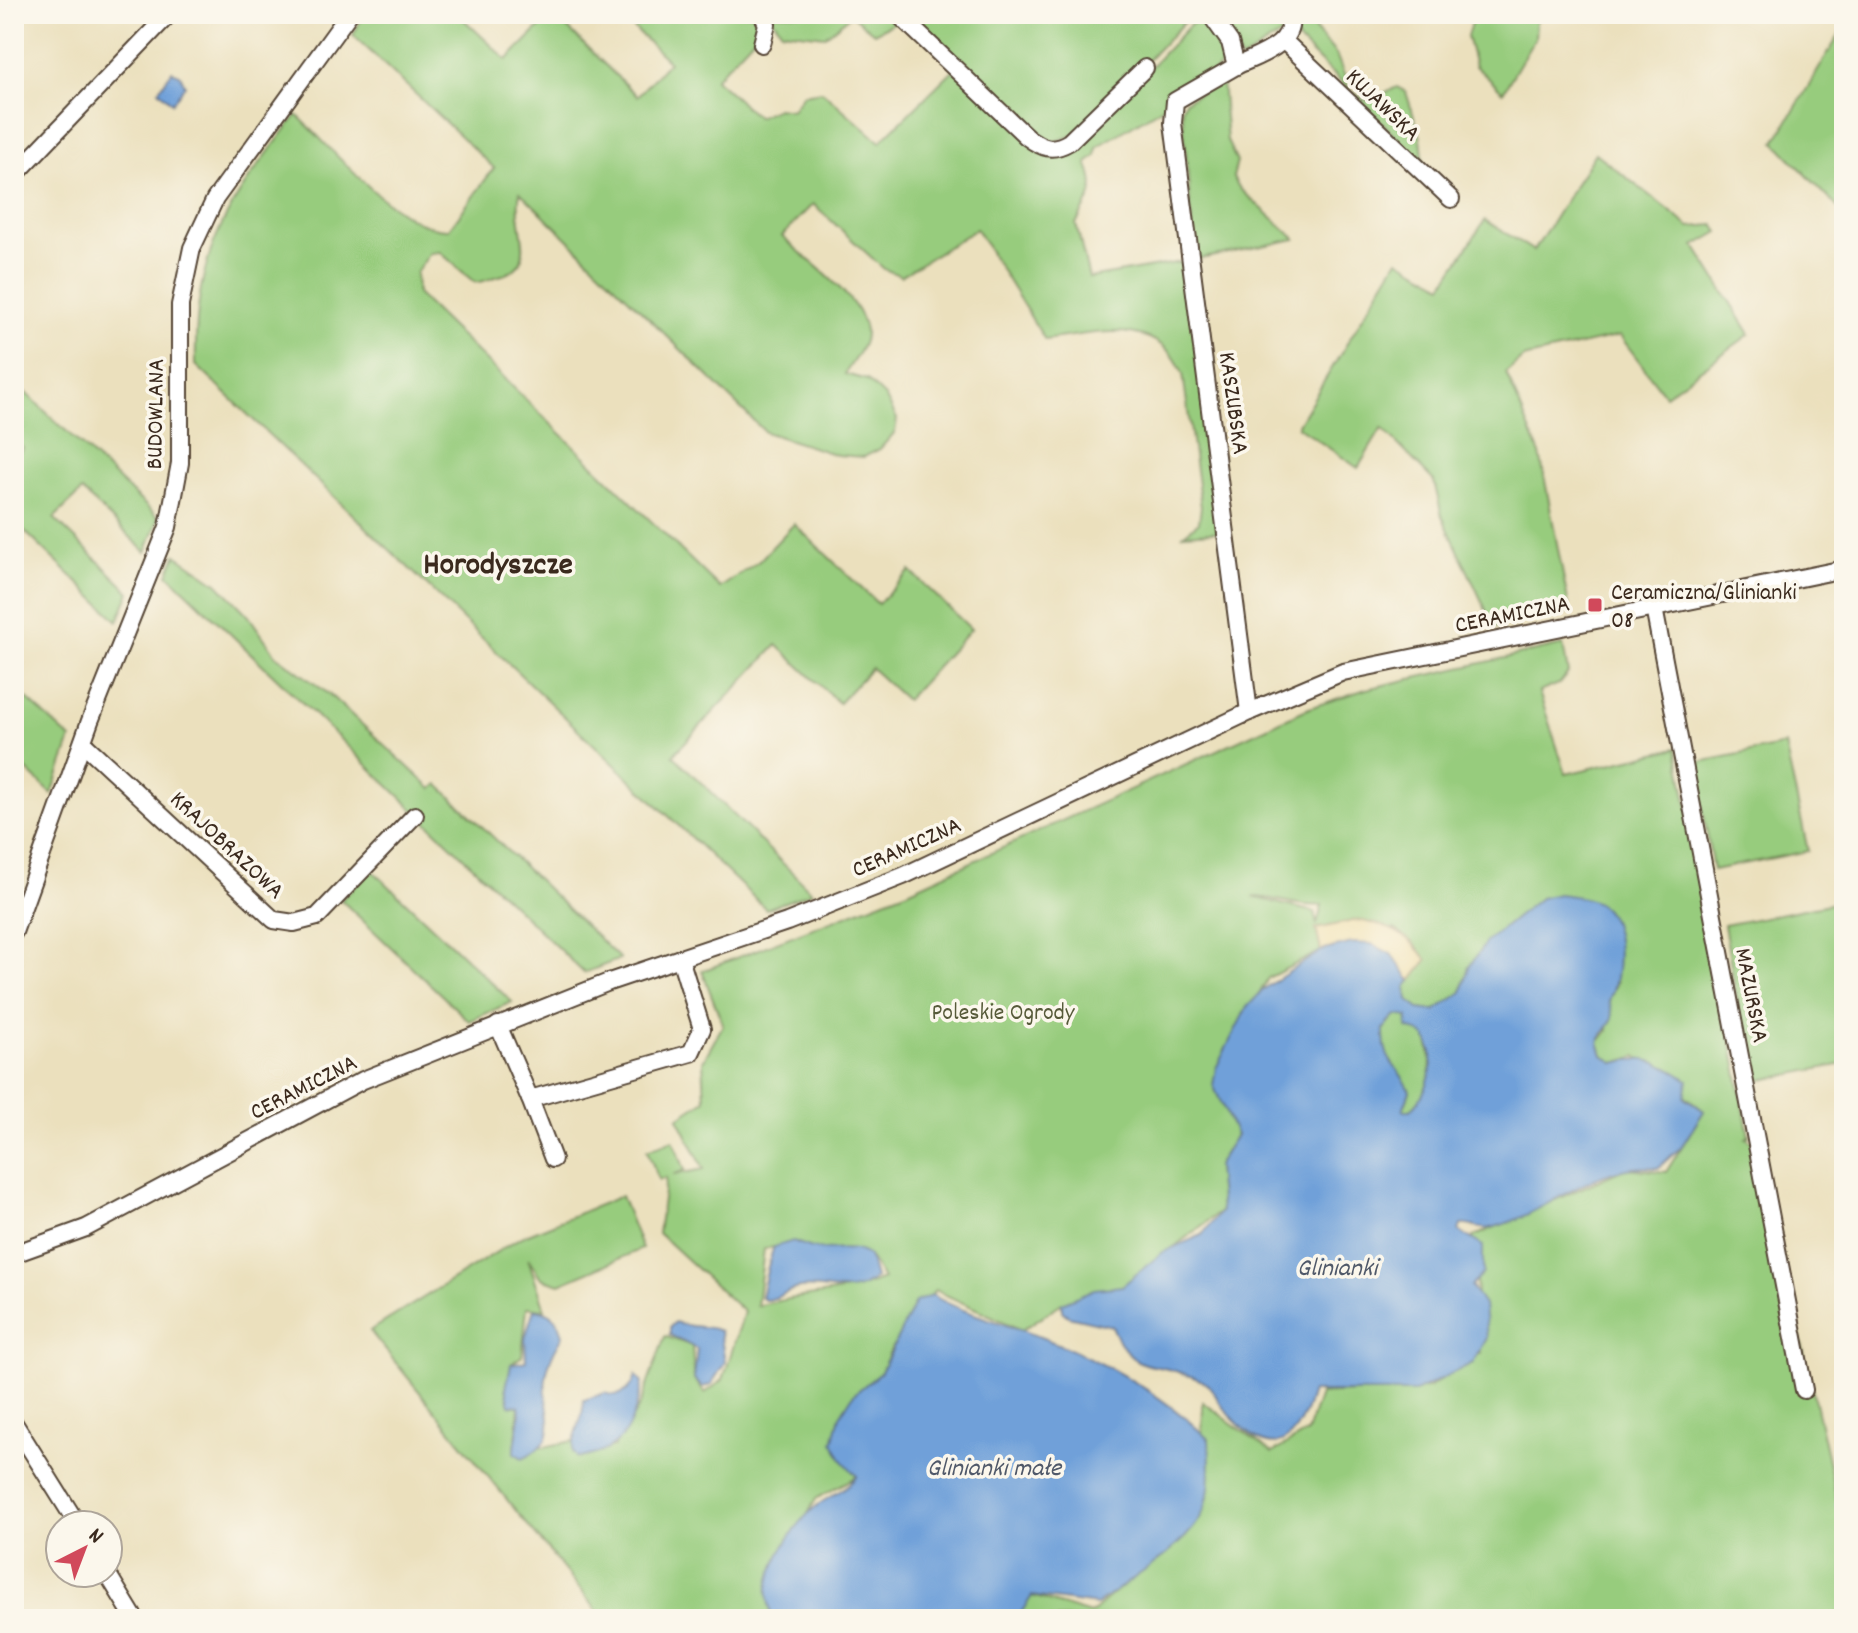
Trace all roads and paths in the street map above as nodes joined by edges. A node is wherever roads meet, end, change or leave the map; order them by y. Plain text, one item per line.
1 (169, 14) edge
2 (349, 14) edge
3 (762, 14) edge
4 (898, 14) edge
5 (1210, 14) edge
6 (1290, 14) edge
7 (1284, 41) junction
8 (762, 44) dead end
9 (1236, 66) junction
10 (1145, 68) dead end
11 (14, 176) edge
12 (1451, 199) dead end
13 (1844, 569) edge
14 (1654, 608) junction
15 (1249, 712) junction
16 (83, 743) junction
17 (415, 815) dead end
18 (18, 907) edge
19 (14, 932) edge
20 (680, 958) junction
21 (498, 1025) junction
22 (530, 1099) junction
23 (553, 1159) dead end
24 (14, 1254) edge
25 (1804, 1390) dead end
26 (14, 1423) edge
27 (68, 1509) edge
28 (117, 1589) edge
29 (135, 1619) edge

1 - 11 street
2 - 16 street, BUDOWLANA
3 - 8 street
4 - 10 street
5 - 9 street
6 - 7 street
7 - 9 street
7 - 12 street, KUJAWSKA
9 - 15 street, KASZUBSKA
13 - 14 street, CERAMICZNA
14 - 15 street, CERAMICZNA
14 - 25 street, MAZURSKA
15 - 20 street, CERAMICZNA
16 - 17 street, KRAJOBRAZOWA
16 - 18 street, BUDOWLANA
18 - 19 street, BUDOWLANA
20 - 21 street, CERAMICZNA
20 - 22 street
21 - 22 street
21 - 24 street, CERAMICZNA
22 - 23 street
26 - 27 street
28 - 29 street

